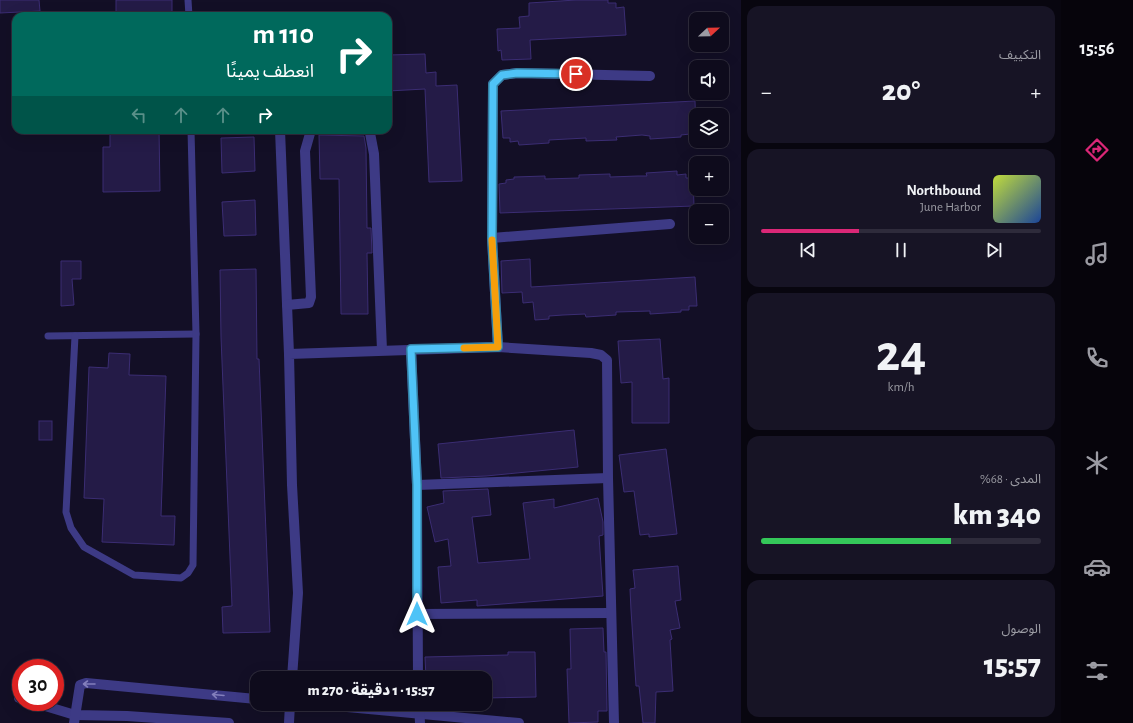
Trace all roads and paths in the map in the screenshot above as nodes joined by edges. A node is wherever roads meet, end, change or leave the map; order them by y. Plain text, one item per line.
1 (188, 0) edge
2 (189, 12) edge
3 (650, 76) dead end
4 (191, 134) edge
5 (280, 134) edge
6 (310, 134) edge
7 (370, 134) edge
8 (670, 224) dead end
9 (492, 238) junction
10 (287, 305) junction
11 (196, 334) junction
12 (48, 336) dead end
13 (75, 336) junction
14 (498, 347) junction
15 (411, 349) junction
16 (382, 350) junction
17 (289, 354) junction
18 (608, 478) junction
19 (417, 485) junction
20 (611, 613) junction
21 (417, 614) junction
22 (292, 671) edge
23 (418, 671) edge
24 (250, 697) edge
25 (55, 711) edge
26 (290, 711) edge
27 (364, 711) edge
28 (75, 719) edge
29 (126, 719) edge
30 (419, 719) edge
31 (229, 723) edge
32 (290, 723) edge
33 (519, 723) edge
34 (614, 723) edge

1 - 2 lane
3 - 9 street
4 - 11 lane
5 - 10 street
6 - 10 street
7 - 16 street
8 - 9 street
9 - 14 street
10 - 17 street
11 - 13 lane
11 - 13 lane
12 - 13 lane
14 - 15 street
14 - 18 street
15 - 16 street
15 - 19 street
16 - 17 street
17 - 22 street
18 - 19 street
18 - 20 street
19 - 21 street
20 - 21 street
20 - 34 street
21 - 23 street
24 -> 28 street
25 - 28 street
26 - 32 street
27 - 30 street
28 - 29 street
29 - 31 street
30 - 33 street

